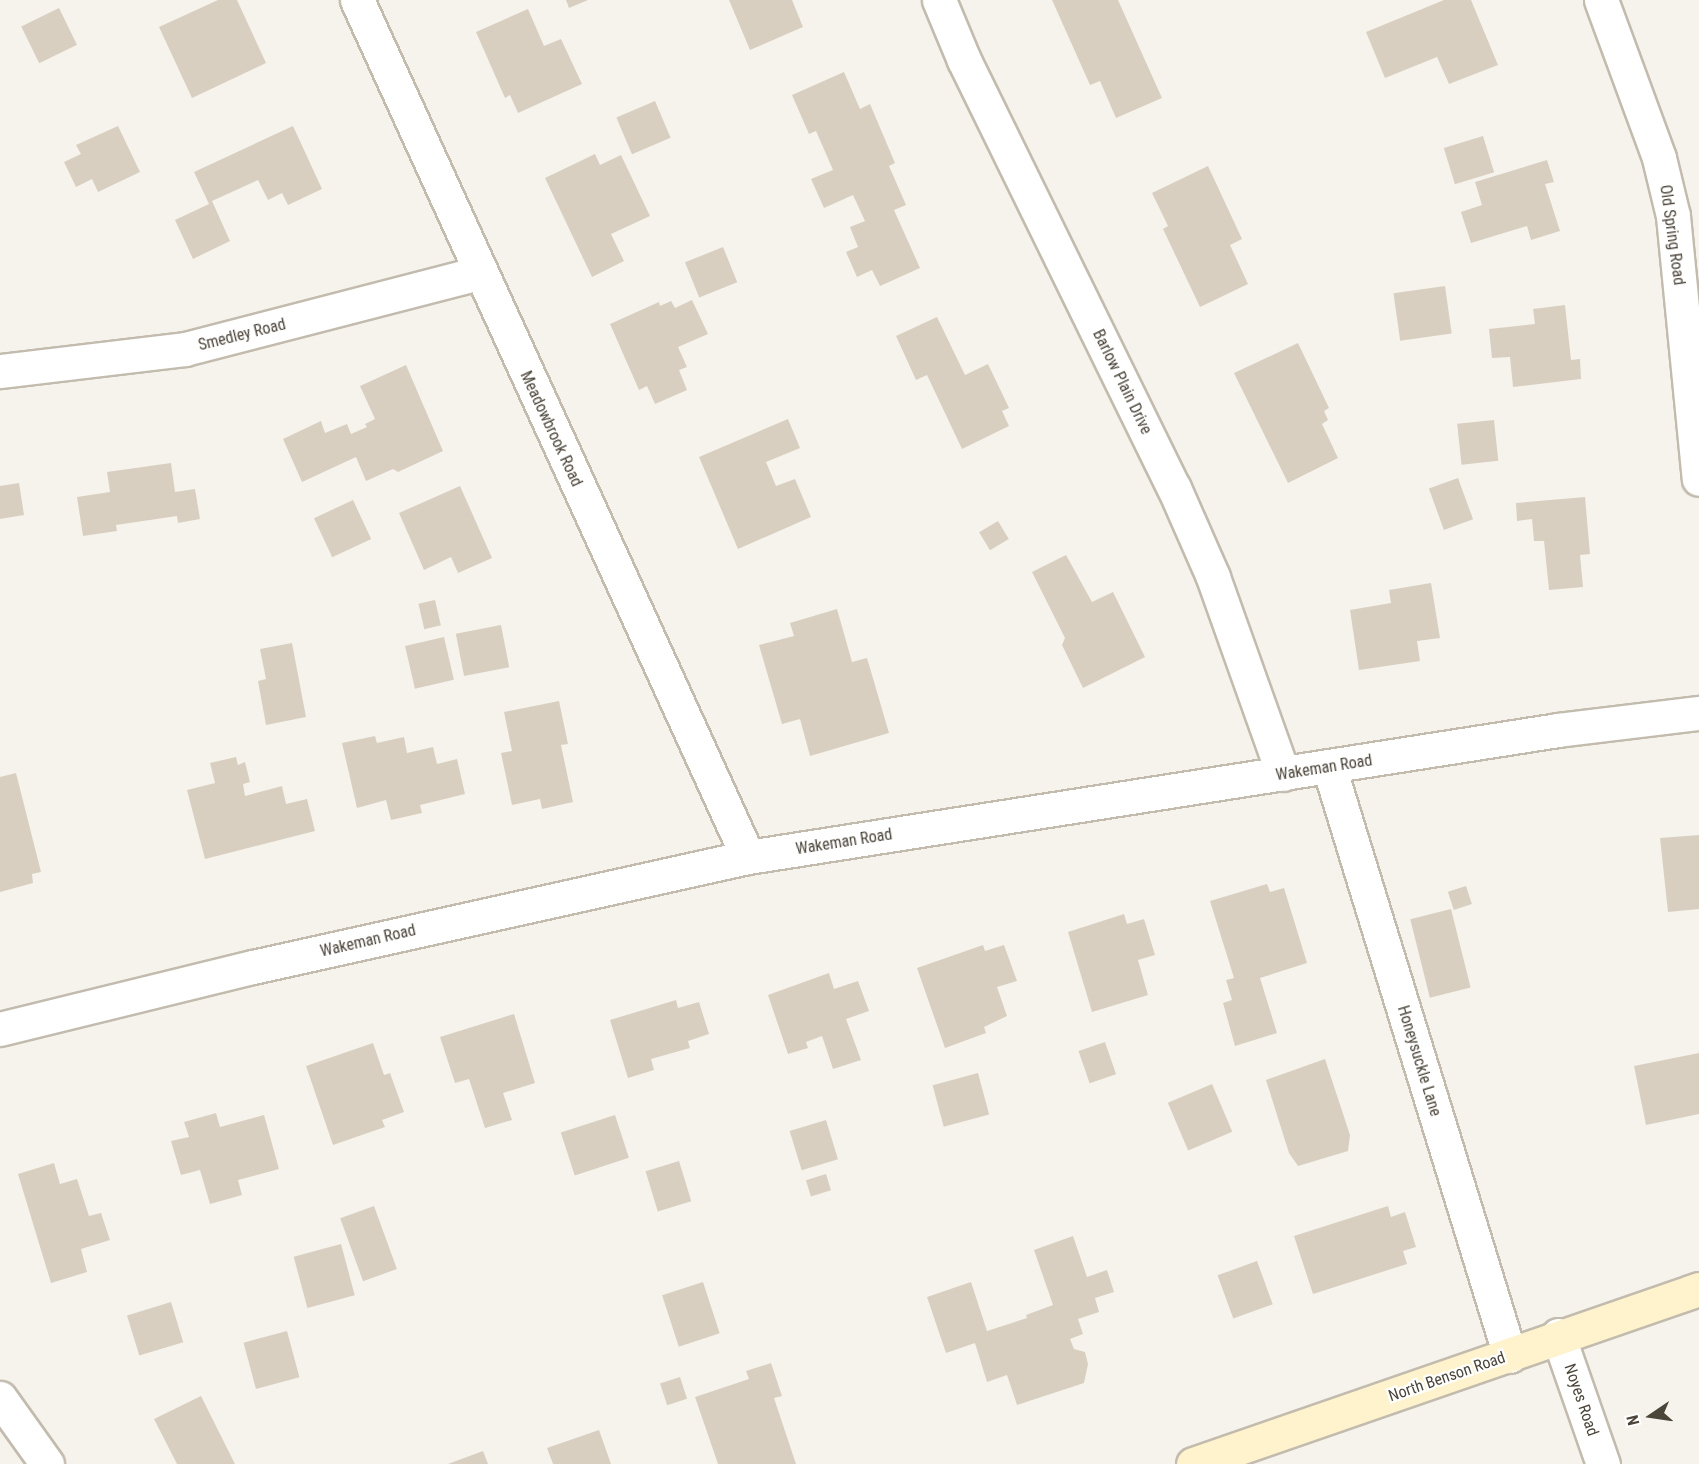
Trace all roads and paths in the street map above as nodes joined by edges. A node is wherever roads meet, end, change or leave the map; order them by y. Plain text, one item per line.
1 (357, 0) edge
2 (939, 0) edge
3 (1601, 0) edge
4 (1686, 213) edge
5 (479, 273) junction
6 (0, 371) edge
7 (1699, 479) edge
8 (1699, 713) edge
9 (1329, 767) junction
10 (1283, 774) junction
11 (748, 857) junction
12 (0, 1029) edge
13 (1699, 1289) edge
14 (1558, 1335) junction
15 (1510, 1356) junction
16 (0, 1398) edge
17 (47, 1464) edge
18 (1193, 1464) edge
19 (1603, 1464) edge

1 - 5 street, Meadowbrook Road
2 - 10 street, Barlow Plain Drive
3 - 4 street, Old Spring Road
4 - 7 street, Old Spring Road
5 - 6 street, Smedley Road
5 - 11 street, Meadowbrook Road
8 - 9 street, Wakeman Road
9 - 10 street, Wakeman Road
9 - 15 street, Honeysuckle Lane
10 - 11 street, Wakeman Road
11 - 12 street, Wakeman Road
13 - 14 main road, North Benson Road
14 - 15 main road, North Benson Road
14 - 19 street, Noyes Road
15 - 18 main road, North Benson Road
16 - 17 street

